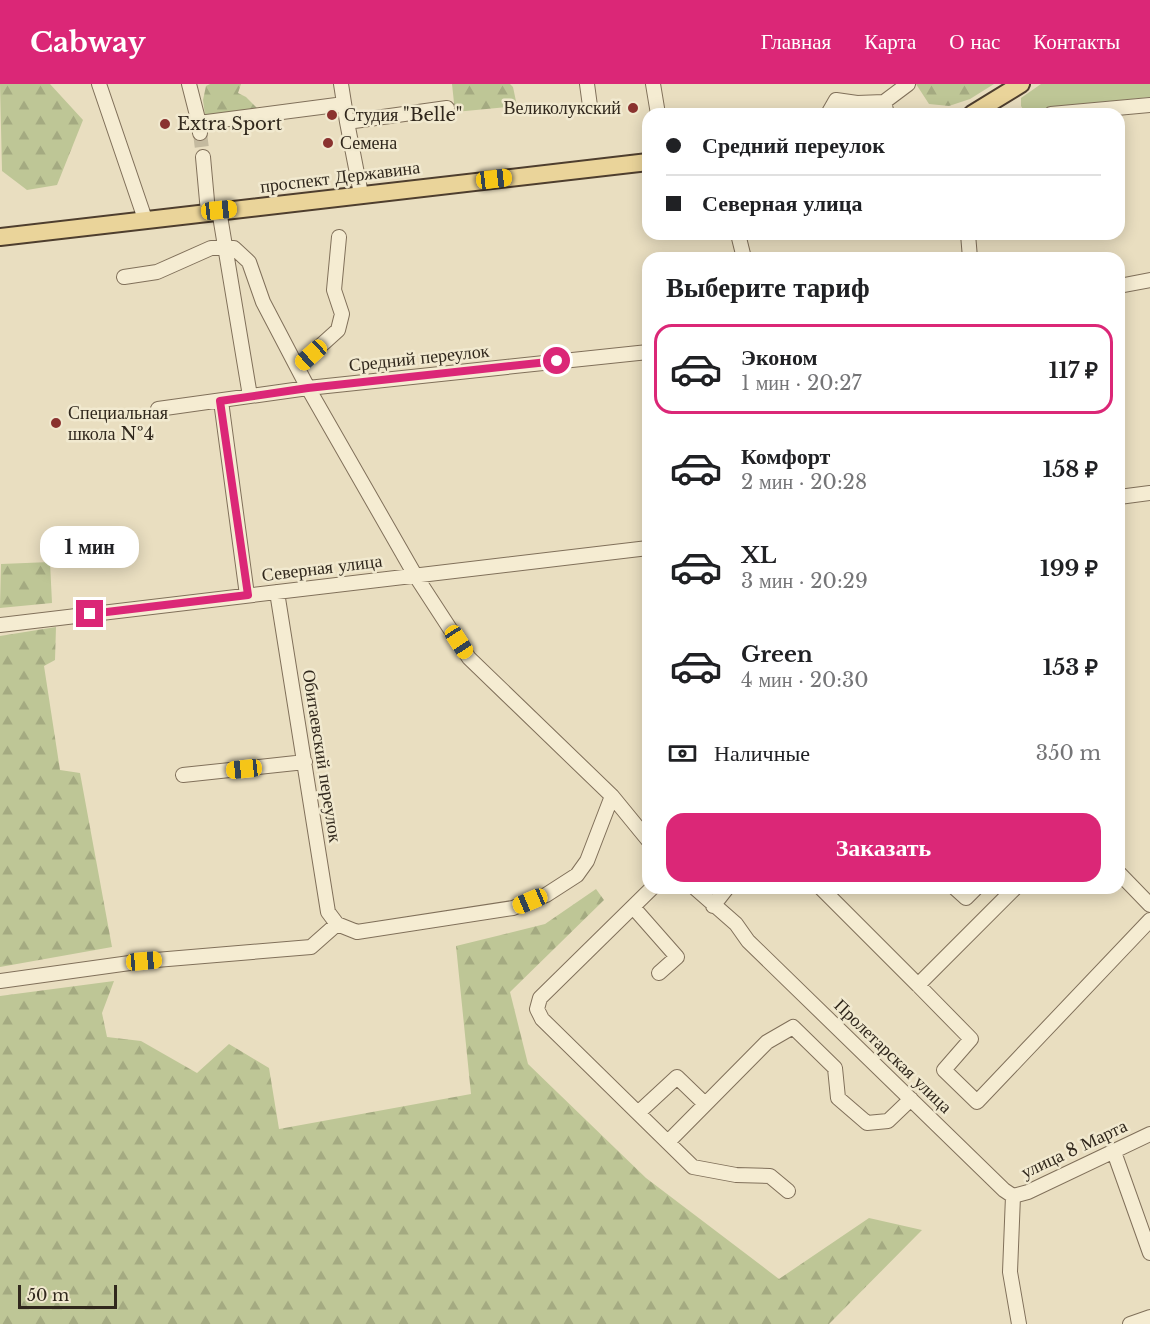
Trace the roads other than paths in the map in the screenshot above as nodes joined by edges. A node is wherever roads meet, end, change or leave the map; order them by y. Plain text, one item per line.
1 (99, 84) edge
2 (189, 84) edge
3 (341, 84) edge
4 (587, 84) edge
5 (653, 84) edge
6 (908, 84) edge
7 (1021, 84) edge
8 (344, 104) junction
9 (1150, 105) edge
10 (590, 106) dead end
11 (447, 108) dead end
12 (657, 108) edge
13 (831, 108) edge
14 (886, 108) edge
15 (982, 108) edge
16 (1117, 108) edge
17 (346, 122) junction
18 (203, 157) tunnel mouth
19 (642, 163) edge
20 (361, 194) junction
21 (213, 211) junction
22 (145, 219) junction
23 (0, 237) edge
24 (339, 237) dead end
25 (225, 248) junction
26 (123, 277) dead end
27 (1150, 280) edge
28 (1125, 285) edge
29 (642, 353) edge
30 (297, 367) junction
31 (308, 388) junction
32 (250, 396) junction
33 (220, 401) junction
34 (158, 409) dead end
35 (1150, 493) edge
36 (1125, 495) edge
37 (642, 549) edge
38 (415, 575) junction
39 (277, 592) junction
40 (248, 595) junction
41 (0, 625) edge
42 (305, 762) junction
43 (183, 775) dead end
44 (612, 796) junction
45 (642, 833) edge
46 (1125, 879) edge
47 (646, 894) edge
48 (701, 894) edge
49 (722, 894) edge
50 (826, 894) edge
51 (1009, 894) edge
52 (1150, 905) edge
53 (713, 906) junction
54 (633, 907) junction
55 (1150, 920) edge
56 (337, 924) junction
57 (660, 973) dead end
58 (0, 981) edge
59 (918, 985) junction
60 (911, 1099) junction
61 (705, 1104) junction
62 (638, 1113) junction
63 (1150, 1134) edge
64 (668, 1142) junction
65 (1114, 1152) junction
66 (788, 1191) dead end
67 (1013, 1196) junction
68 (1150, 1253) edge
69 (1150, 1317) edge
70 (1019, 1324) edge
71 (1130, 1324) edge

1 - 22 street
2 - 8 street
3 - 8 street
4 - 10 street
5 - 12 street
6 - 14 street
7 - 15 main road
8 - 17 street
9 - 16 street
11 - 17 street
13 - 14 street
17 - 20 street
18 - 21 street
19 - 20 main road, проспект Державина
20 - 21 main road, проспект Державина
21 - 22 main road, проспект Державина
21 - 25 street
22 - 23 main road, проспект Державина
24 - 30 street
25 - 26 street
25 - 30 street
25 - 32 street
27 - 28 street
29 - 31 street, Средний переулок
30 - 31 street
31 - 32 street, Средний переулок
31 - 38 street
32 - 33 street, Средний переулок
33 - 34 street, Средний переулок
33 - 40 street
35 - 36 street
37 - 38 street, Северная улица
38 - 39 street, Северная улица
38 - 44 street
39 - 40 street, Северная улица
39 - 42 street, Обитаевский переулок
40 - 41 street, Северная улица
42 - 43 street
42 - 56 street, Обитаевский переулок
44 - 45 street
44 - 56 street
46 - 52 street
47 - 54 street
48 - 53 street, Пролетарская улица
49 - 53 street
50 - 59 street
51 - 59 street
53 - 60 street, Пролетарская улица
54 - 57 street
54 - 62 street
55 - 59 street
56 - 58 street
60 - 61 street
60 - 67 street, Пролетарская улица
61 - 62 street
61 - 64 street
62 - 64 street
63 - 65 street, улица 8 Марта
64 - 66 street
65 - 67 street, улица 8 Марта
65 - 68 street
67 - 70 street
69 - 71 street

